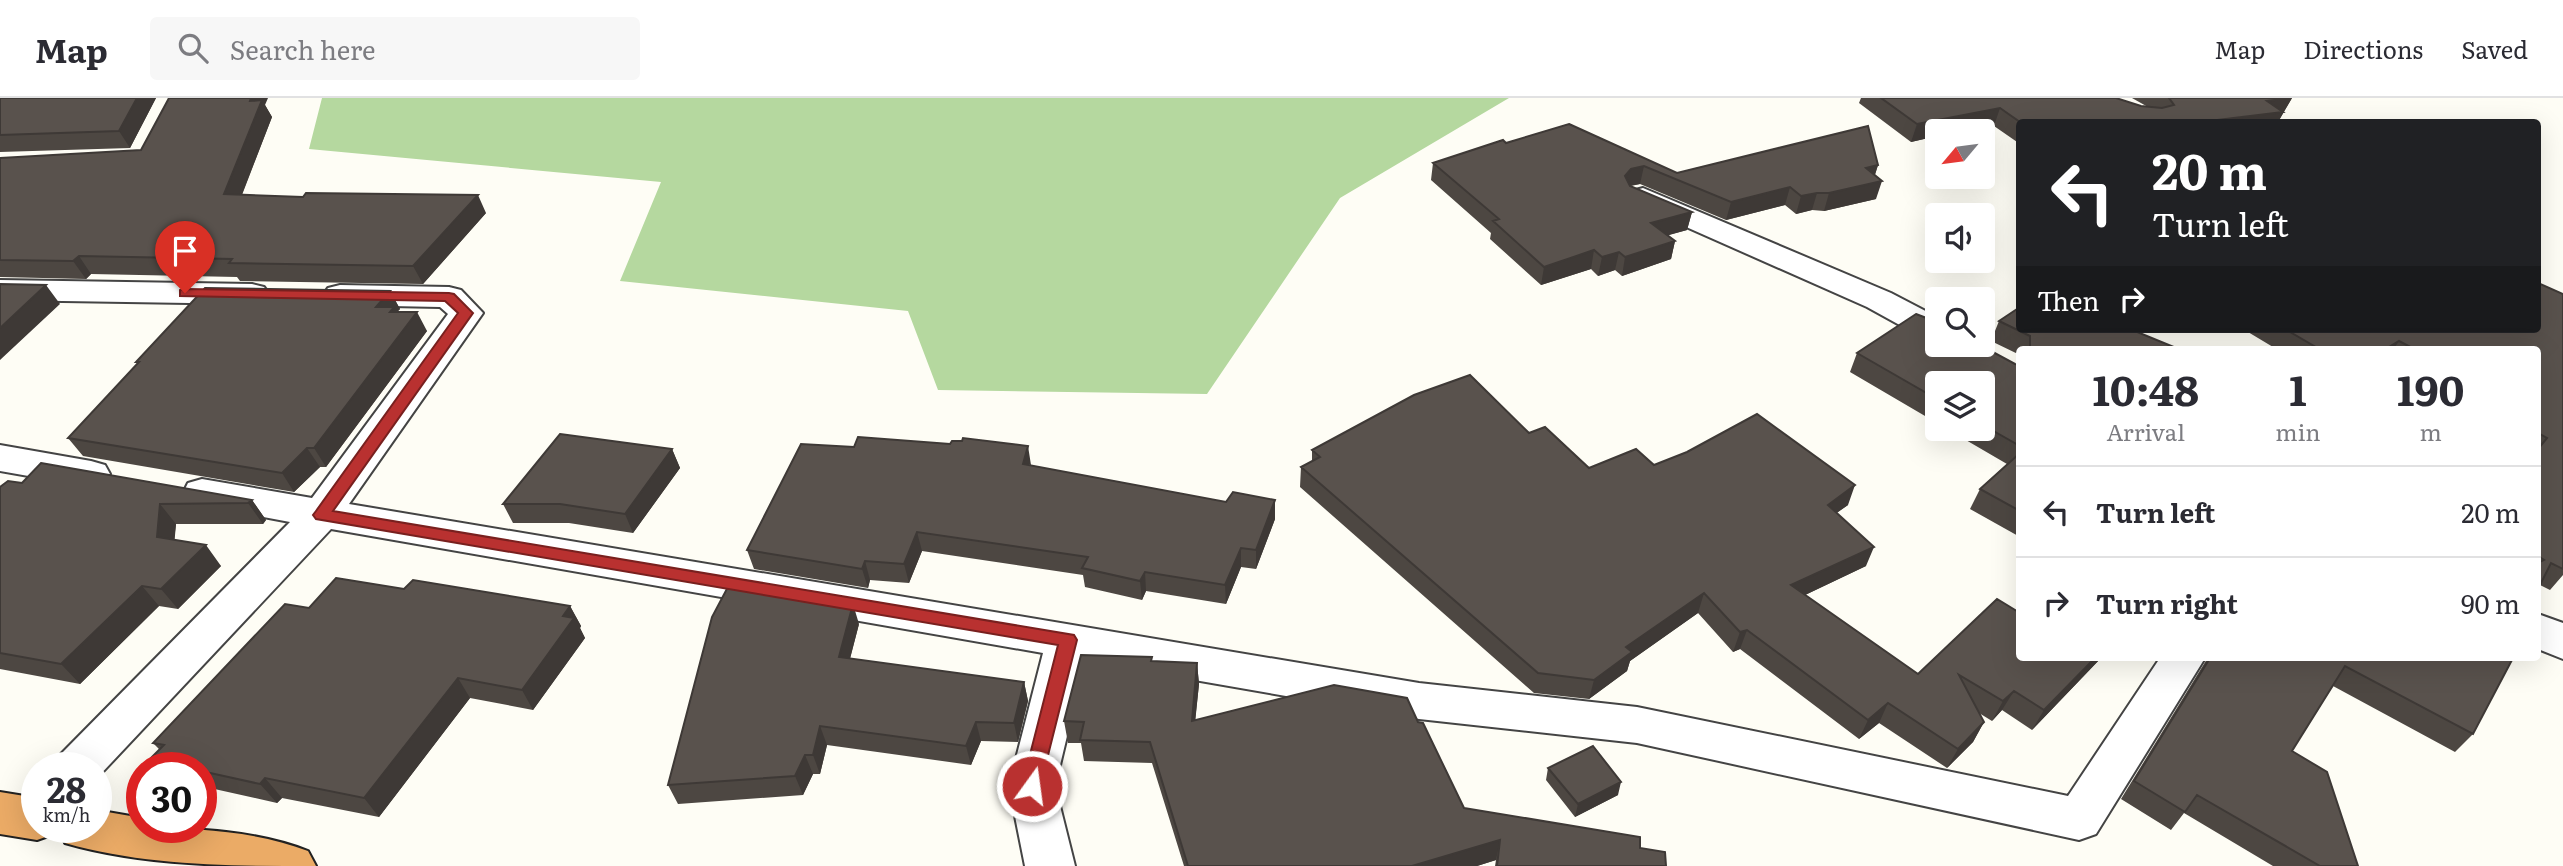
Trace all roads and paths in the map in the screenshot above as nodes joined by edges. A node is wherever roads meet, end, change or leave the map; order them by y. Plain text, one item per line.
1 (1639, 195) edge
2 (0, 290) edge
3 (1925, 325) edge
4 (0, 457) edge
5 (321, 515) junction
6 (2541, 631) edge
7 (1068, 640) junction
8 (2563, 642) edge
9 (2181, 661) edge
10 (91, 752) edge
11 (112, 833) edge
12 (291, 866) edge
13 (1050, 866) edge

1 - 3 street
2 - 5 street
4 - 5 street
5 - 7 street
5 - 10 street
6 - 8 street
7 - 9 street
7 - 13 street
11 - 12 highway

